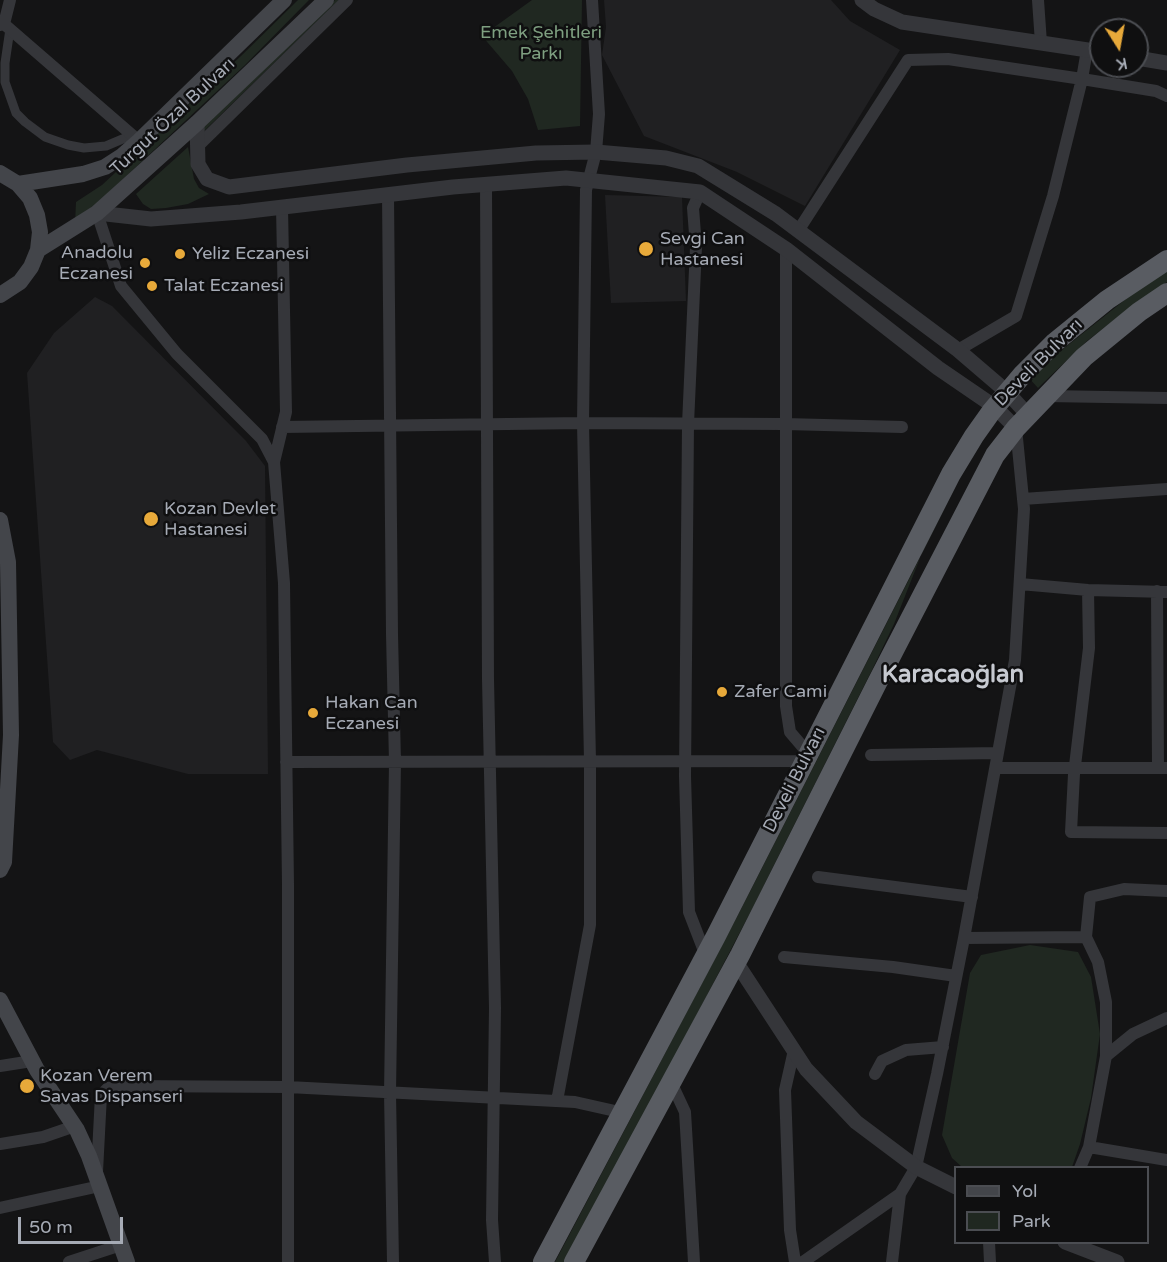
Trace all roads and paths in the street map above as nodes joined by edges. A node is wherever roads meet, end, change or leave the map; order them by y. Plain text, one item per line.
1 (10, 0) edge
2 (284, 0) edge
3 (326, 0) edge
4 (347, 0) edge
5 (592, 0) edge
6 (862, 0) edge
7 (1038, 0) edge
8 (5, 26) edge
9 (1041, 43) junction
10 (1089, 50) edge
11 (1149, 60) edge
12 (1089, 63) edge
13 (1167, 63) edge
14 (1082, 79) junction
15 (1167, 96) edge
16 (197, 123) junction
17 (136, 138) junction
18 (198, 146) junction
19 (596, 152) junction
20 (0, 173) edge
21 (589, 182) junction
22 (18, 184) junction
23 (486, 184) junction
24 (700, 192) junction
25 (388, 195) junction
26 (282, 207) junction
27 (97, 213) junction
28 (798, 231) junction
29 (786, 249) junction
30 (38, 250) junction
31 (1167, 260) edge
32 (1167, 293) edge
33 (2, 294) edge
34 (0, 311) edge
35 (958, 350) junction
36 (1046, 396) junction
37 (1167, 398) edge
38 (1001, 400) junction
39 (1022, 421) junction
40 (583, 423) junction
41 (488, 424) junction
42 (688, 424) junction
43 (785, 424) junction
44 (391, 426) junction
45 (282, 427) junction
46 (902, 427) dead end
47 (274, 462) junction
48 (1167, 489) edge
49 (1023, 499) junction
50 (0, 520) edge
51 (1020, 584) junction
52 (1088, 590) junction
53 (1162, 592) edge
54 (6, 735) edge
55 (998, 753) junction
56 (871, 755) dead end
57 (806, 757) junction
58 (685, 760) junction
59 (491, 761) junction
60 (590, 761) junction
61 (286, 762) junction
62 (395, 762) junction
63 (996, 768) junction
64 (1075, 768) junction
65 (1163, 768) edge
66 (1167, 833) edge
67 (1, 864) edge
68 (818, 877) dead end
69 (1167, 891) edge
70 (972, 897) junction
71 (1086, 937) junction
72 (964, 938) junction
73 (706, 957) junction
74 (784, 957) dead end
75 (736, 962) junction
76 (956, 976) junction
77 (0, 1000) edge
78 (1167, 1018) edge
79 (943, 1047) junction
80 (794, 1050) junction
81 (1106, 1056) junction
82 (32, 1061) junction
83 (0, 1066) edge
84 (875, 1074) dead end
85 (671, 1082) junction
86 (288, 1088) junction
87 (390, 1093) junction
88 (495, 1098) junction
89 (557, 1101) junction
90 (624, 1113) junction
91 (75, 1126) junction
92 (0, 1144) edge
93 (1089, 1147) junction
94 (1167, 1160) edge
95 (1080, 1166) edge
96 (916, 1167) junction
97 (98, 1181) junction
98 (954, 1186) edge
99 (900, 1194) junction
100 (0, 1208) edge
101 (989, 1244) edge
102 (1070, 1244) edge
103 (121, 1245) junction
104 (69, 1262) edge
105 (128, 1262) edge
106 (288, 1262) edge
107 (393, 1262) edge
108 (495, 1262) edge
109 (543, 1262) edge
110 (574, 1262) edge
111 (694, 1262) edge
112 (795, 1262) edge
113 (803, 1262) edge
114 (892, 1262) edge
115 (990, 1262) edge
116 (1117, 1262) edge

1 - 8 street
2 - 17 main road, Turgut Özal Bulvarı
3 - 16 main road, Turgut Özal Bulvarı
4 - 18 street, Turgut Özal Bulvarı
5 - 19 street
6 - 9 street
7 - 9 street
8 - 17 street
8 - 17 street
9 - 10 street
11 - 13 street
12 - 14 street
14 - 15 street
14 - 28 street
14 - 35 street
16 - 18 street
16 - 27 main road, Turgut Özal Bulvarı
17 - 22 main road, Turgut Özal Bulvarı
18 - 19 street
19 - 21 street
19 - 28 street
20 - 22 main road
21 - 23 street
21 - 24 street
21 - 40 street
22 - 30 main road
23 - 25 street
23 - 41 street
24 - 29 street
24 - 42 street
25 - 26 street
25 - 44 street
26 - 27 street
26 - 45 street
27 - 30 main road, Turgut Özal Bulvarı
27 - 47 street
28 - 35 street
29 - 38 street
29 - 43 street
30 - 33 main road
31 - 38 highway, Develi Bulvarı
32 - 36 highway, Develi Bulvarı
33 - 34 main road
35 - 38 street
36 - 37 street
36 - 39 highway, Develi Bulvarı
38 - 39 street
38 - 57 highway, Develi Bulvarı
39 - 49 street
39 - 75 highway, Develi Bulvarı
40 - 41 street
40 - 42 street
40 - 60 street
41 - 44 street
41 - 59 street
42 - 43 street
42 - 58 street
43 - 46 street
43 - 57 street
44 - 45 street
44 - 62 street
45 - 47 street
47 - 61 street
48 - 49 street
49 - 51 street
50 - 54 main road
51 - 52 street
51 - 55 street
52 - 53 street
52 - 64 street
53 - 65 street
54 - 67 main road
55 - 56 street
55 - 63 street
57 - 58 street
57 - 73 highway, Develi Bulvarı
58 - 60 street
58 - 73 street
59 - 60 street
59 - 62 street
59 - 88 street
60 - 89 street
61 - 62 street
61 - 86 street
62 - 87 street
63 - 64 street
63 - 70 street
64 - 65 street
64 - 66 street
68 - 70 street
69 - 71 street
70 - 72 street
71 - 72 street
71 - 81 street
72 - 76 street
73 - 90 highway, Develi Bulvarı
74 - 76 street
75 - 80 street
75 - 85 highway, Develi Bulvarı
76 - 79 street
77 - 82 main road
78 - 81 street
79 - 84 street
79 - 96 street
80 - 96 street
80 - 112 street
81 - 93 street
82 - 83 street
82 - 91 main road
85 - 110 highway, Develi Bulvarı
85 - 111 street
86 - 87 street
86 - 97 street
86 - 106 street
87 - 88 street
87 - 107 street
88 - 89 street
88 - 108 street
89 - 90 street
90 - 109 highway, Develi Bulvarı
91 - 92 street
91 - 97 main road
93 - 94 street
93 - 95 street
96 - 98 street
96 - 99 street
97 - 100 street
97 - 103 main road
99 - 113 street
99 - 114 street
101 - 115 street
102 - 116 street
103 - 104 street
103 - 105 main road

